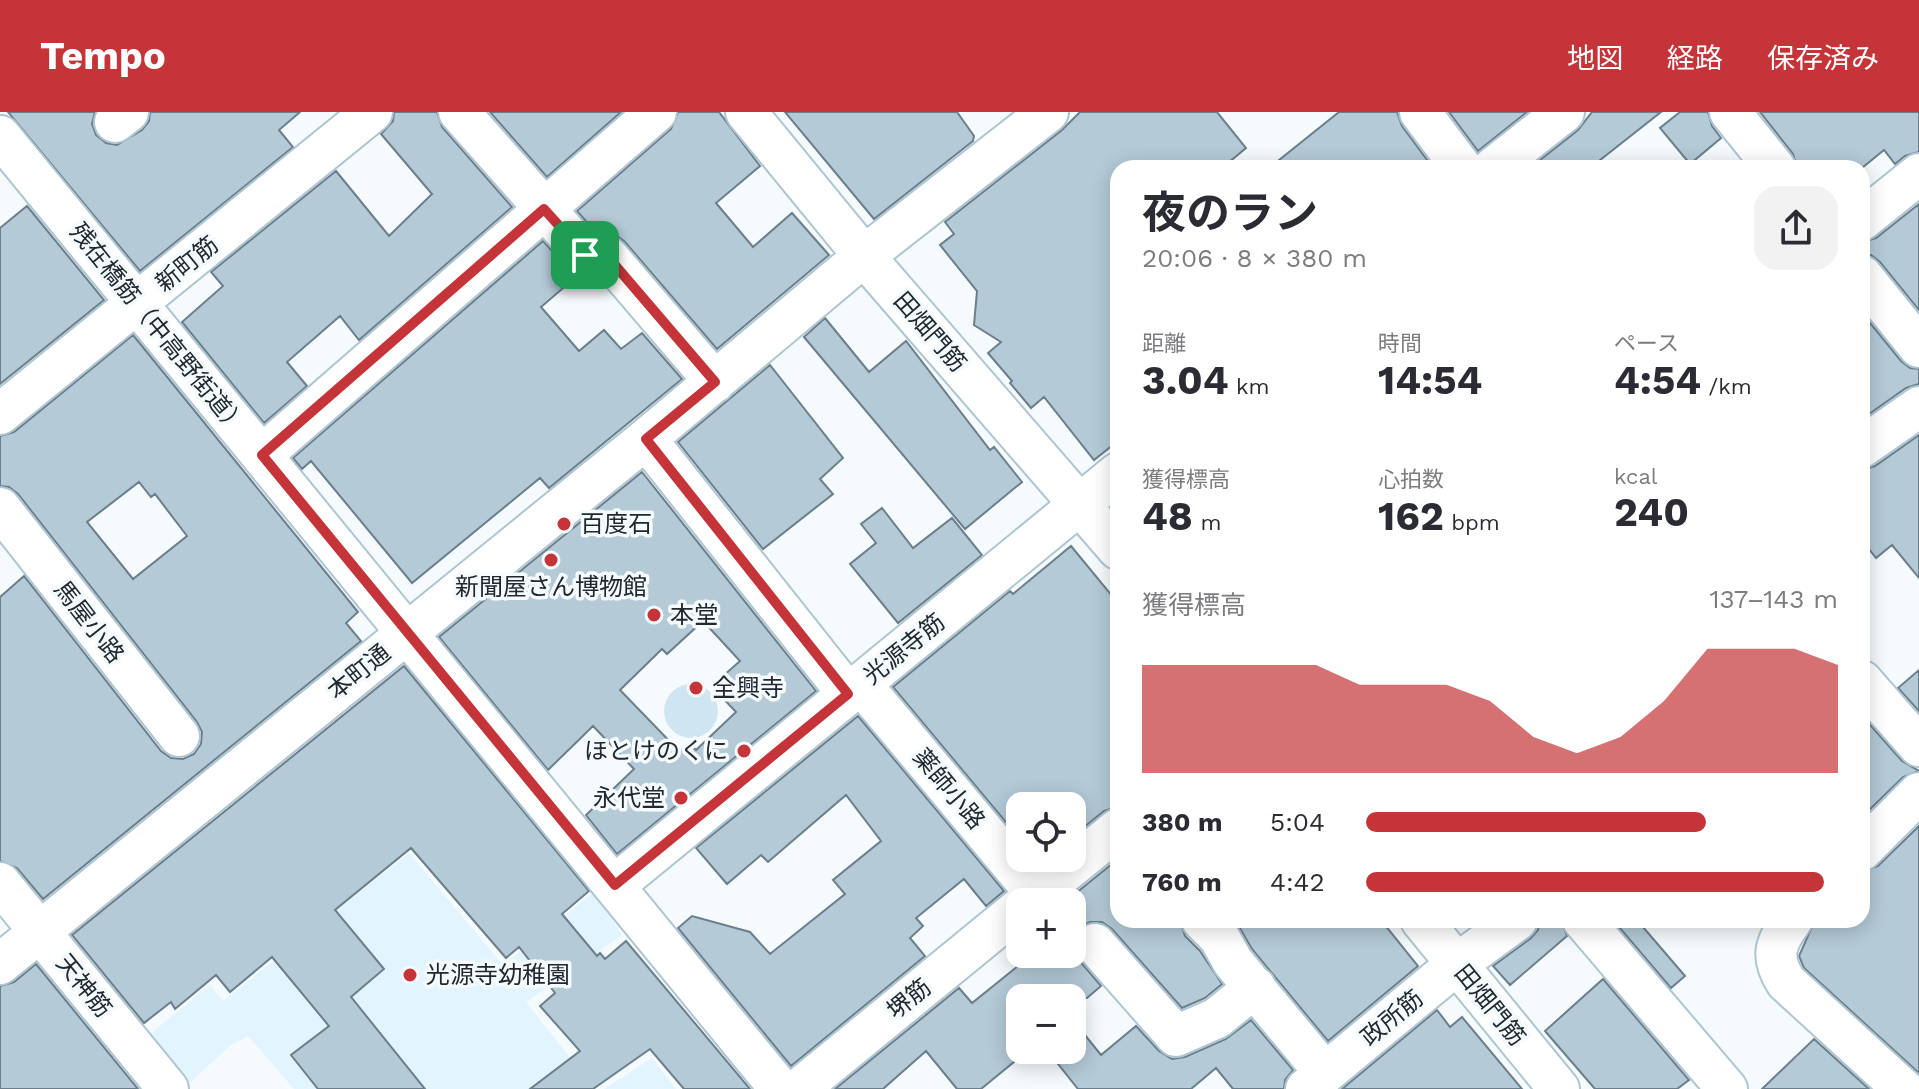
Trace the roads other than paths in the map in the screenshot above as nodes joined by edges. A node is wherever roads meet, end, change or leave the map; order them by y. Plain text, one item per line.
1 (372, 112) edge
2 (459, 112) edge
3 (656, 112) edge
4 (746, 112) edge
5 (1048, 112) edge
6 (1420, 112) edge
7 (1564, 112) edge
8 (1730, 112) edge
9 (0, 136) edge
10 (1456, 160) edge
11 (1503, 160) edge
12 (1769, 160) edge
13 (1919, 174) edge
14 (544, 209) junction
15 (1870, 214) edge
16 (864, 256) junction
17 (1870, 286) edge
18 (138, 304) junction
19 (1919, 347) edge
20 (715, 382) junction
21 (1919, 407) edge
22 (0, 414) edge
23 (646, 439) junction
24 (1870, 441) edge
25 (262, 455) junction
26 (1110, 480) edge
27 (1081, 504) junction
28 (0, 508) edge
29 (1110, 539) edge
30 (408, 633) junction
31 (855, 689) junction
32 (1870, 690) edge
33 (179, 736) dead end
34 (1919, 746) edge
35 (1919, 793) edge
36 (1110, 835) edge
37 (1870, 842) edge
38 (0, 883) edge
39 (615, 885) junction
40 (1017, 888) edge
41 (1045, 888) edge
42 (1006, 920) edge
43 (1210, 928) edge
44 (1428, 928) edge
45 (1506, 928) edge
46 (1590, 928) edge
47 (1787, 928) edge
48 (39, 931) junction
49 (1095, 944) dead end
50 (0, 964) edge
51 (1457, 964) junction
52 (1255, 987) junction
53 (1316, 1081) edge
54 (168, 1089) edge
55 (780, 1089) edge
56 (799, 1089) edge
57 (1559, 1089) edge
58 (1727, 1089) edge
59 (1903, 1089) edge

1 - 18 street, 新町筋
2 - 14 street
3 - 14 street
4 - 16 street, 田畑門筋
5 - 16 street, 本町通
6 - 10 street
7 - 11 street
8 - 12 street
9 - 18 street, 残在橋筋（中高野街道）
13 - 15 street
14 - 20 street
14 - 25 street
16 - 20 street, 本町通
16 - 27 street, 田畑門筋
17 - 19 street
18 - 22 street, 新町筋
18 - 25 street, 残在橋筋（中高野街道）
20 - 23 street, 本町通
21 - 24 street
23 - 30 street, 本町通
23 - 31 street, 薬師小路
25 - 30 street, 残在橋筋（中高野街道）
26 - 27 street, 光源寺筋
27 - 29 street, 田畑門筋
27 - 31 street, 光源寺筋
28 - 33 street, 馬屋小路
30 - 39 street, 残在橋筋（中高野街道）
30 - 48 street, 本町通
31 - 39 street, 光源寺筋
31 - 40 street, 薬師小路
32 - 34 street
35 - 37 street
36 - 41 street, 堺筋
38 - 48 street, 天神筋
39 - 55 street, 残在橋筋（中高野街道）
42 - 56 street, 堺筋
43 - 52 street
44 - 51 street, 田畑門筋
45 - 51 street, 政所筋
46 - 58 street
47 - 59 street
48 - 50 street, 本町通
48 - 54 street, 天神筋
49 - 52 street
51 - 53 street, 政所筋
51 - 57 street, 田畑門筋
52 - 53 street

